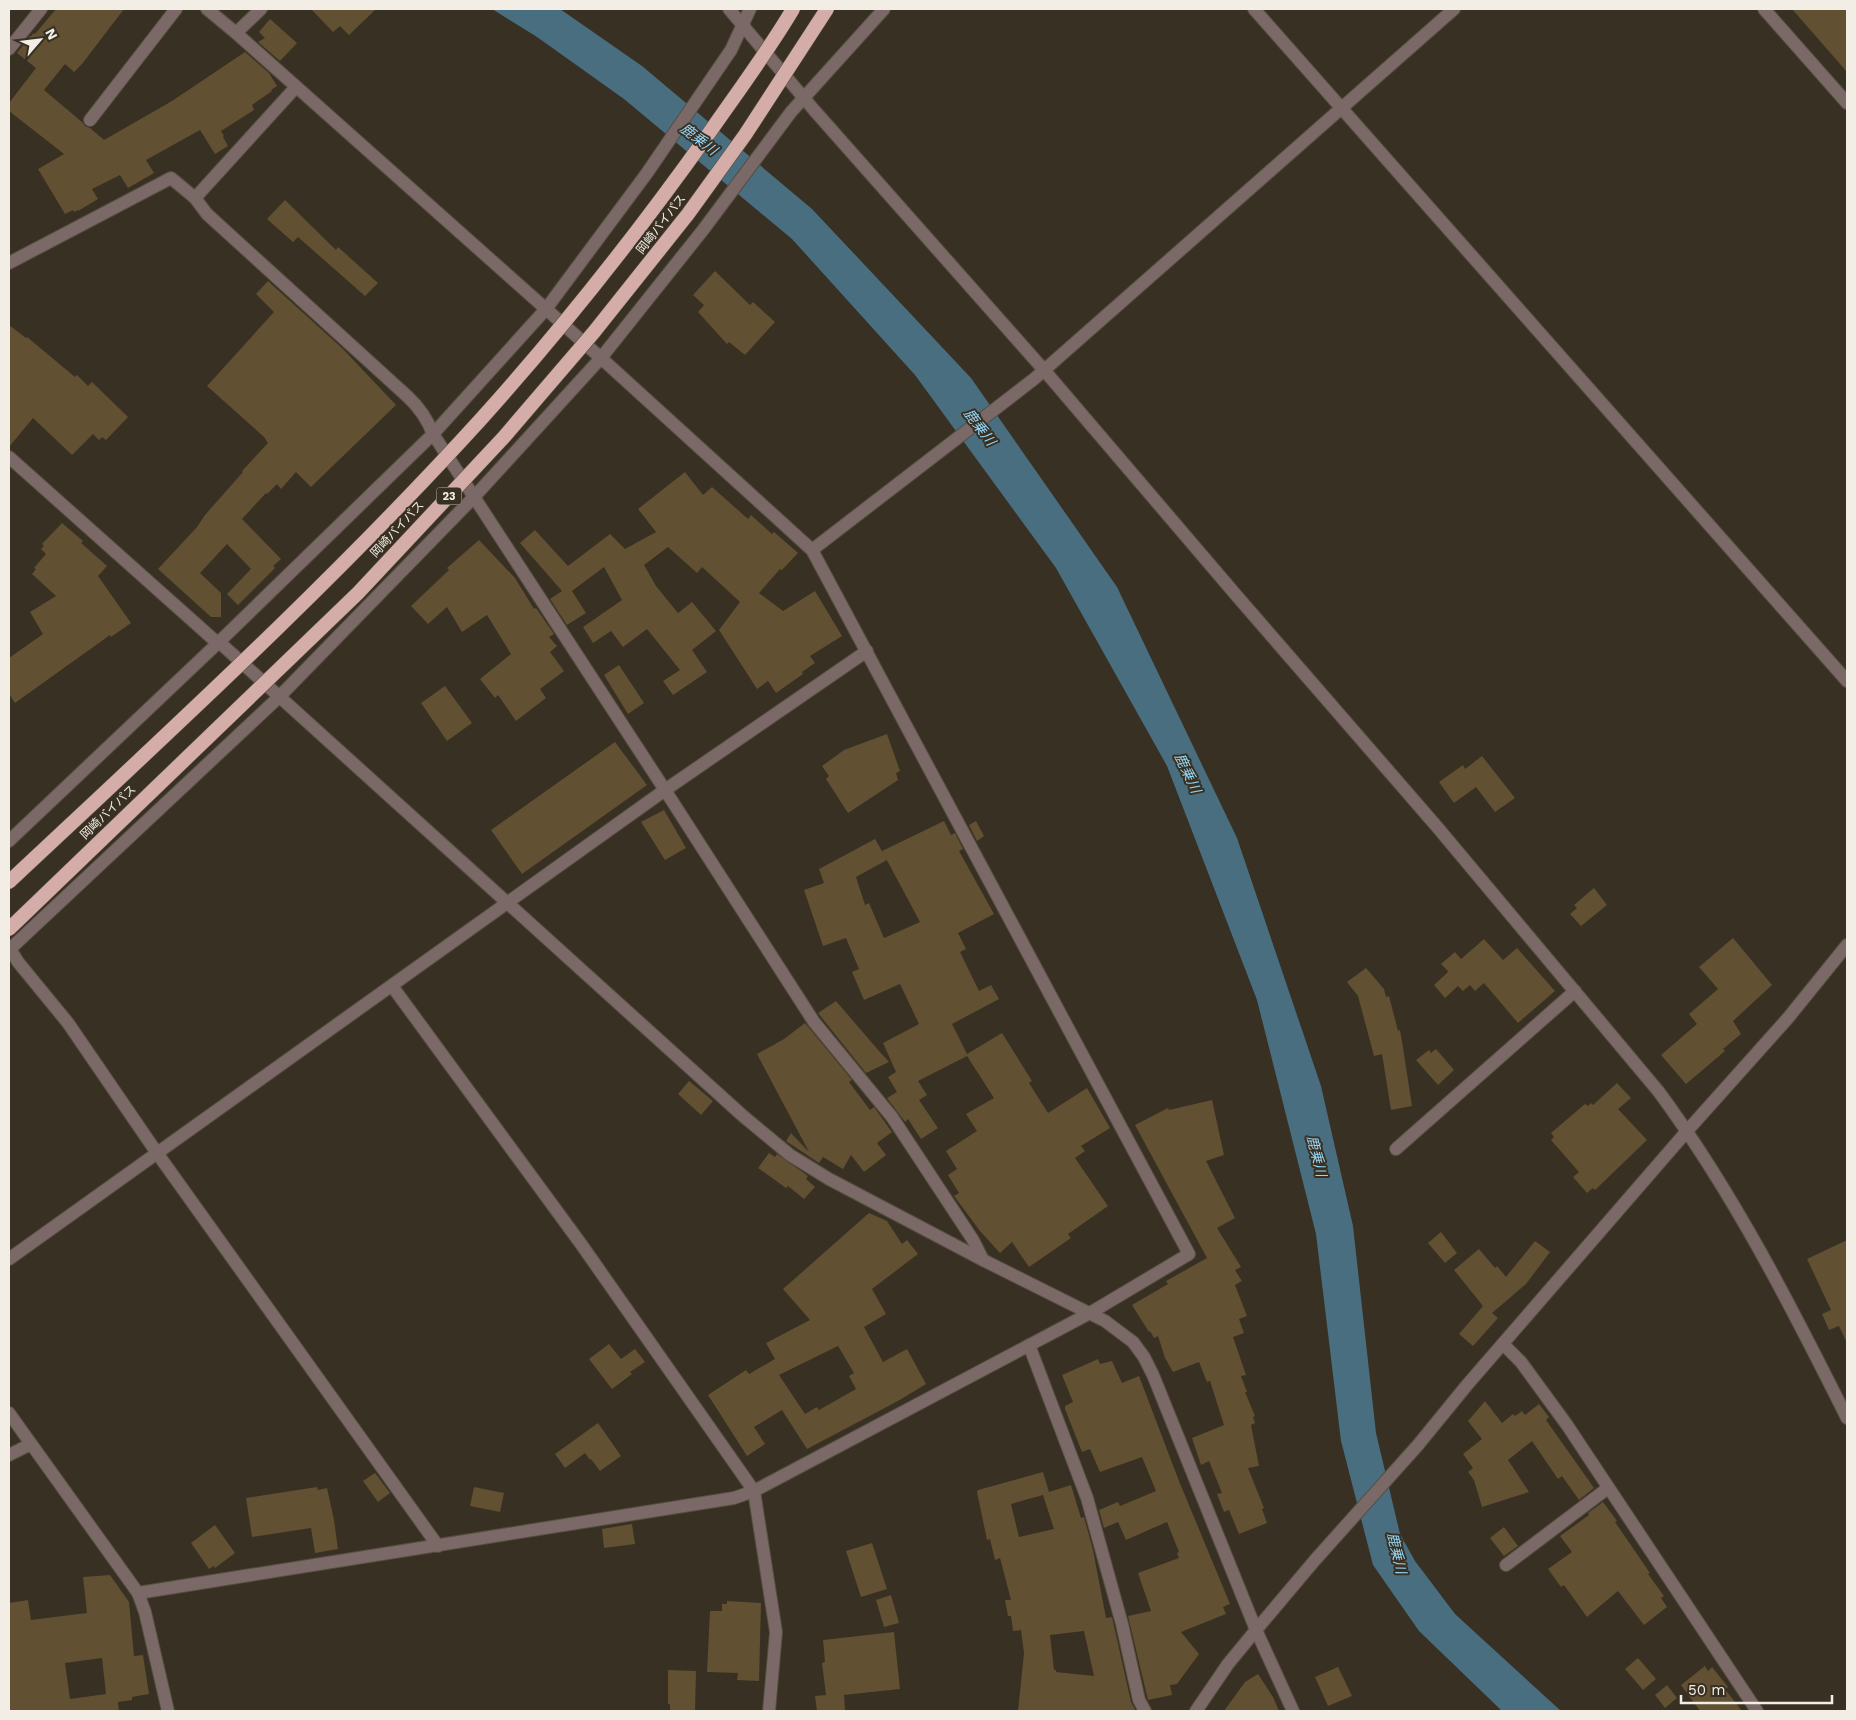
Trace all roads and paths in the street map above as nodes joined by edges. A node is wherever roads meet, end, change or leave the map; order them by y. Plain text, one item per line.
1 (41, 9) edge
2 (176, 9) edge
3 (207, 9) edge
4 (261, 9) edge
5 (729, 9) edge
6 (750, 9) edge
7 (793, 9) edge
8 (827, 9) edge
9 (884, 9) edge
10 (1254, 9) edge
11 (1454, 9) edge
12 (1764, 9) edge
13 (743, 24) junction
14 (236, 33) junction
15 (9, 50) edge
16 (296, 87) junction
17 (804, 96) junction
18 (1847, 104) edge
19 (1341, 108) junction
20 (90, 120) dead end
21 (195, 198) junction
22 (9, 263) edge
23 (546, 309) junction
24 (601, 358) junction
25 (1044, 370) junction
26 (433, 434) junction
27 (9, 458) edge
28 (474, 497) junction
29 (812, 550) junction
30 (219, 642) junction
31 (867, 651) junction
32 (1847, 681) edge
33 (279, 697) junction
34 (665, 790) junction
35 (9, 841) edge
36 (9, 882) edge
37 (508, 903) junction
38 (9, 928) edge
39 (1847, 946) edge
40 (9, 948) edge
41 (392, 986) junction
42 (1576, 991) junction
43 (1687, 1131) junction
44 (1396, 1149) dead end
45 (157, 1153) junction
46 (9, 1259) edge
47 (983, 1260) junction
48 (1090, 1313) junction
49 (1503, 1344) junction
50 (1030, 1345) junction
51 (9, 1412) edge
52 (1847, 1418) edge
53 (31, 1444) junction
54 (9, 1455) edge
55 (1608, 1488) junction
56 (754, 1491) junction
57 (438, 1546) junction
58 (1506, 1565) dead end
59 (138, 1593) junction
60 (1256, 1630) junction
61 (168, 1711) edge
62 (769, 1711) edge
63 (1145, 1711) edge
64 (1196, 1711) edge
65 (1293, 1711) edge
66 (1756, 1711) edge

1 - 15 street
2 - 20 street
3 - 14 street
4 - 14 street
5 - 13 street
6 - 13 street
7 - 36 highway, 岡崎バイパス / 23, bridge
8 - 38 highway, 岡崎バイパス / 23, bridge
9 - 17 street
10 - 19 street
11 - 19 street
12 - 18 street
13 - 17 street
13 - 23 street
14 - 16 street
16 - 21 street
16 - 23 street
17 - 24 street
17 - 25 street
19 - 25 street
19 - 32 street
21 - 22 street
21 - 26 street
23 - 24 street
23 - 26 street
24 - 28 street
24 - 29 street
25 - 29 street
25 - 42 street
26 - 28 street
26 - 30 street
27 - 30 street
28 - 33 street
28 - 34 street
29 - 31 street
30 - 33 street
30 - 35 street
31 - 34 street
31 - 48 street
33 - 37 street
33 - 40 street
34 - 37 street
34 - 47 street
37 - 41 street
37 - 47 street
39 - 43 street
40 - 45 street
41 - 45 street
41 - 56 street
42 - 43 street
42 - 44 street
43 - 49 street
43 - 52 street
45 - 46 street
45 - 57 street
47 - 48 street
48 - 50 street
48 - 60 street
49 - 55 street
49 - 60 street
50 - 56 street
50 - 63 street
51 - 53 street
53 - 54 street
53 - 59 street
55 - 58 street
55 - 66 street
56 - 57 street
56 - 62 street
57 - 59 street
59 - 61 street
60 - 64 street
60 - 65 street

